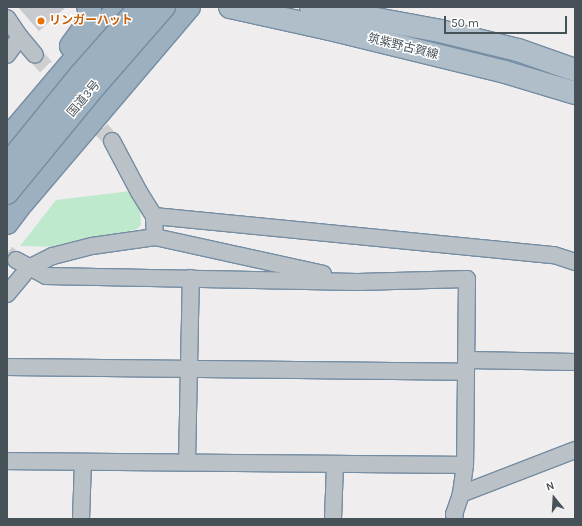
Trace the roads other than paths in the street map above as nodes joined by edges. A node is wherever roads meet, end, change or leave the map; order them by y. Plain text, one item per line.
1 (88, 7) edge
2 (119, 7) edge
3 (140, 7) edge
4 (164, 7) edge
5 (189, 7) edge
6 (230, 7) edge
7 (312, 7) edge
8 (7, 18) edge
9 (20, 37) junction
10 (7, 55) edge
11 (35, 55) tunnel mouth
12 (575, 70) edge
13 (575, 93) edge
14 (7, 132) edge
15 (7, 139) edge
16 (112, 141) tunnel mouth
17 (7, 165) edge
18 (7, 193) edge
19 (154, 216) junction
20 (7, 223) edge
21 (155, 236) junction
22 (575, 262) edge
23 (23, 264) junction
24 (191, 278) junction
25 (358, 282) junction
26 (7, 294) edge
27 (575, 362) edge
28 (466, 366) junction
29 (7, 367) edge
30 (188, 369) junction
31 (573, 456) edge
32 (7, 461) edge
33 (83, 462) junction
34 (187, 462) junction
35 (335, 464) junction
36 (465, 465) junction
37 (461, 494) junction
38 (81, 519) edge
39 (333, 519) edge
40 (455, 519) edge

1 - 14 highway
2 - 15 highway
3 - 17 highway, 国道3号, bridge
4 - 18 highway, 国道3号, bridge
5 - 20 highway
6 - 13 main road, 筑紫野古賀線
7 - 12 main road, 筑紫野古賀線
8 - 9 street
9 - 10 street
9 - 11 street
16 - 19 street
19 - 21 street
19 - 22 street
21 - 23 street
21 - 25 street
23 - 24 street
23 - 26 street
24 - 25 street
24 - 30 street
25 - 28 street
27 - 28 street
28 - 30 street
28 - 36 street
29 - 30 street
30 - 34 street
31 - 37 street
32 - 33 street
33 - 34 street
33 - 38 street
34 - 35 street
35 - 36 street
35 - 39 street
36 - 37 street
37 - 40 street

